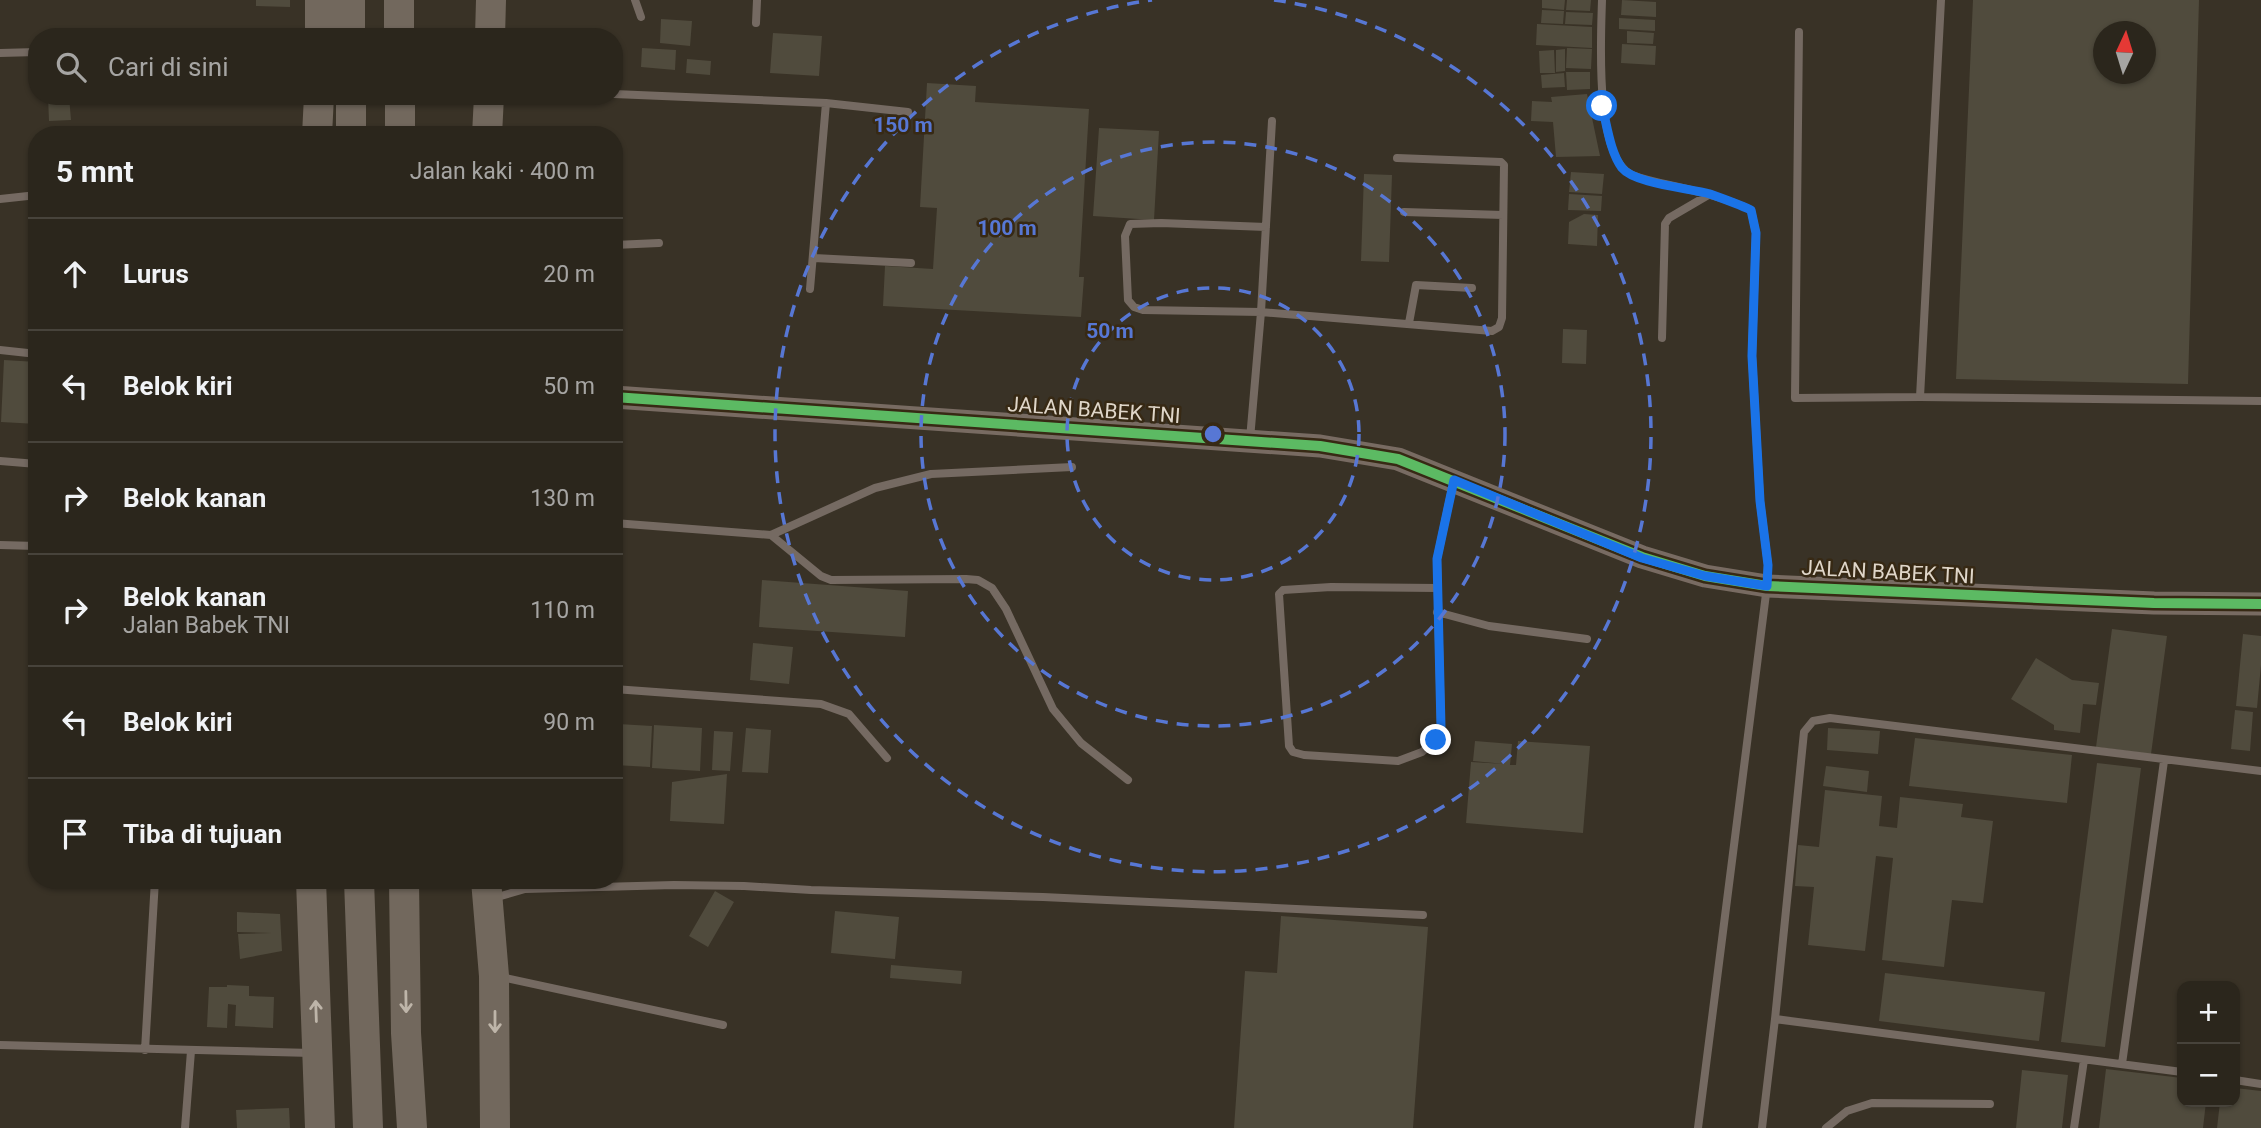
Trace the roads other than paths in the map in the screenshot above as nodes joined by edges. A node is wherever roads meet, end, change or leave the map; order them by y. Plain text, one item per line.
1 (320, 0) edge
2 (350, 0) edge
3 (399, 0) edge
4 (491, 0) edge
5 (635, 0) edge
6 (757, 0) edge
7 (1601, 0) edge
8 (1941, 0) edge
9 (641, 17) dead end
10 (756, 23) dead end
11 (320, 28) edge
12 (351, 28) edge
13 (399, 28) edge
14 (490, 28) edge
15 (1800, 32) dead end
16 (28, 52) edge
17 (0, 54) edge
18 (623, 94) edge
19 (826, 103) junction
20 (318, 105) edge
21 (351, 105) edge
22 (400, 105) edge
23 (489, 105) edge
24 (908, 112) dead end
25 (1272, 121) dead end
26 (317, 126) edge
27 (351, 126) edge
28 (400, 126) edge
29 (487, 126) edge
30 (1397, 158) dead end
31 (1710, 194) junction
32 (28, 196) edge
33 (0, 199) edge
34 (1404, 212) dead end
35 (1503, 215) junction
36 (1266, 227) junction
37 (659, 243) dead end
38 (623, 245) edge
39 (814, 258) junction
40 (911, 263) dead end
41 (1472, 288) dead end
42 (810, 289) dead end
43 (1261, 312) junction
44 (1409, 323) junction
45 (1662, 338) dead end
46 (0, 350) edge
47 (28, 353) edge
48 (1920, 397) junction
49 (623, 398) edge
50 (2261, 401) edge
51 (1250, 440) junction
52 (0, 461) edge
53 (28, 463) edge
54 (1072, 467) dead end
55 (1454, 480) junction
56 (623, 524) edge
57 (771, 535) junction
58 (0, 545) edge
59 (28, 546) edge
60 (1767, 586) junction
61 (1437, 588) junction
62 (2261, 604) edge
63 (1437, 612) junction
64 (1587, 639) dead end
65 (623, 691) edge
66 (887, 758) dead end
67 (2164, 761) junction
68 (2261, 771) edge
69 (1128, 780) dead end
70 (623, 886) edge
71 (154, 889) edge
72 (311, 889) edge
73 (359, 889) edge
74 (404, 889) edge
75 (506, 889) edge
76 (487, 890) edge
77 (1423, 915) dead end
78 (494, 976) junction
79 (1775, 1019) junction
80 (723, 1025) dead end
81 (0, 1045) edge
82 (145, 1050) junction
83 (191, 1051) junction
84 (318, 1053) junction
85 (2084, 1060) junction
86 (2122, 1064) junction
87 (2177, 1071) edge
88 (2240, 1081) edge
89 (2261, 1084) edge
90 (1990, 1104) dead end
91 (185, 1128) edge
92 (320, 1128) edge
93 (368, 1128) edge
94 (412, 1128) edge
95 (495, 1128) edge
96 (1698, 1128) edge
97 (1762, 1128) edge
98 (1826, 1128) edge
99 (2074, 1128) edge

1 - 11 highway
2 - 12 highway
3 - 13 highway
4 - 14 highway
5 - 9 lane
6 - 10 lane
7 - 31 lane
8 - 48 lane
15 - 48 lane
16 - 17 lane
18 - 19 lane
19 - 24 lane
19 - 39 lane
20 - 26 highway
21 - 27 highway
22 - 28 highway
23 - 29 highway
25 - 36 lane
30 - 35 lane
31 - 45 lane
31 - 60 lane
32 - 33 lane
34 - 35 lane
35 - 44 lane
36 - 43 lane
36 - 43 lane
37 - 38 lane
39 - 40 lane
39 - 42 lane
41 - 44 lane
43 - 44 lane
43 - 51 lane
46 - 47 lane
48 - 50 lane
49 - 51 street, JALAN BABEK TNI
51 - 55 street, JALAN BABEK TNI
52 - 53 lane
54 - 57 lane
55 - 60 street, JALAN BABEK TNI
55 - 61 lane
56 - 57 lane
57 - 69 lane
58 - 59 lane
60 - 62 street, JALAN BABEK TNI
60 - 96 lane
61 - 63 lane
61 - 63 lane
63 - 64 lane
65 - 66 lane
67 - 68 lane
67 - 79 lane
67 - 86 lane
70 - 77 lane
71 - 82 lane
84 -> 72 highway
73 - 93 highway
74 -> 94 highway
75 - 76 lane
76 - 78 highway
78 - 80 lane
78 -> 95 highway
79 - 85 lane
79 - 97 lane
81 - 82 lane
82 - 83 lane
83 - 84 lane
83 - 91 lane
84 - 92 highway
85 - 86 lane
85 - 99 lane
86 - 87 lane
88 - 89 lane
90 - 98 lane

